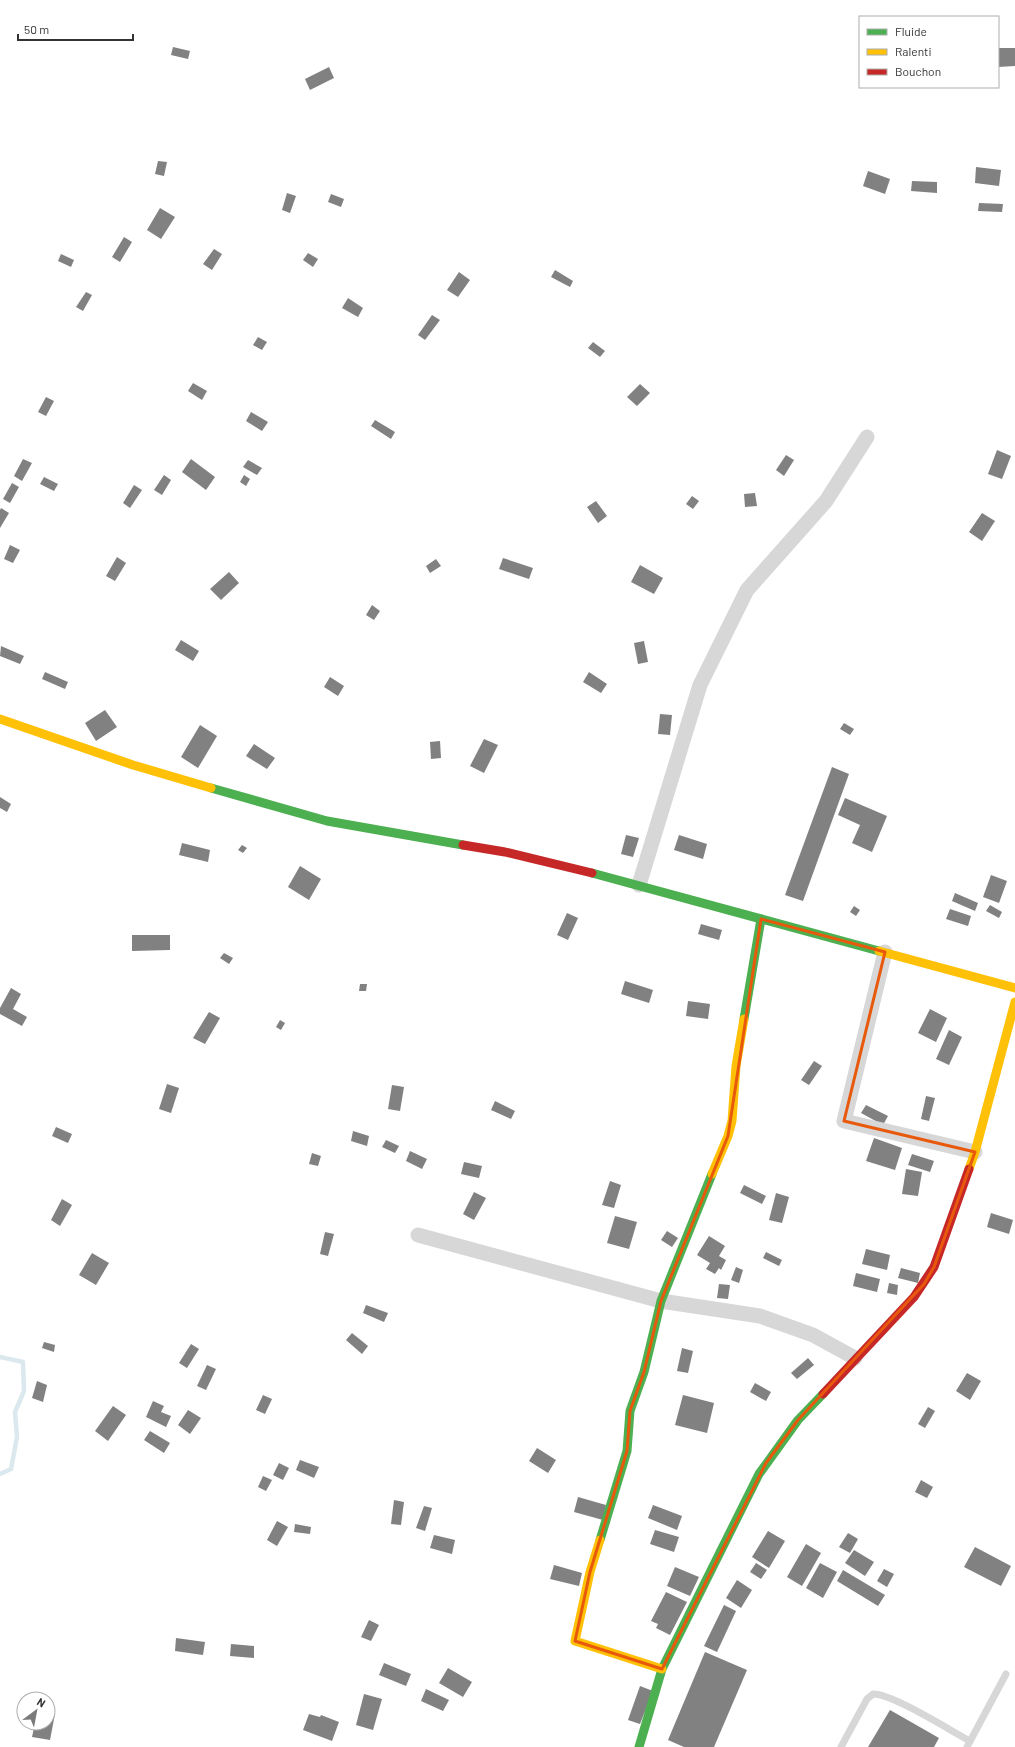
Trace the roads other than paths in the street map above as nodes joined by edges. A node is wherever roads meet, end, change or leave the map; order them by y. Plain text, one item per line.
1 (867, 437) dead end
2 (0, 719) edge
3 (639, 885) junction
4 (761, 919) junction
5 (885, 952) junction
6 (1015, 988) edge
7 (1015, 1002) edge
8 (975, 1152) junction
9 (418, 1235) dead end
10 (661, 1301) junction
11 (856, 1358) junction
12 (662, 1669) junction
13 (1006, 1674) dead end
14 (968, 1744) edge
15 (640, 1747) edge
16 (841, 1747) edge

1 - 3 street
2 - 3 street
3 - 4 street
4 - 5 street
4 - 10 street
5 - 6 street
5 - 8 street
7 - 8 street
8 - 11 street
9 - 10 street
10 - 11 street
10 - 12 street
11 - 12 street
12 - 15 street
13 - 14 lane
14 - 16 lane

